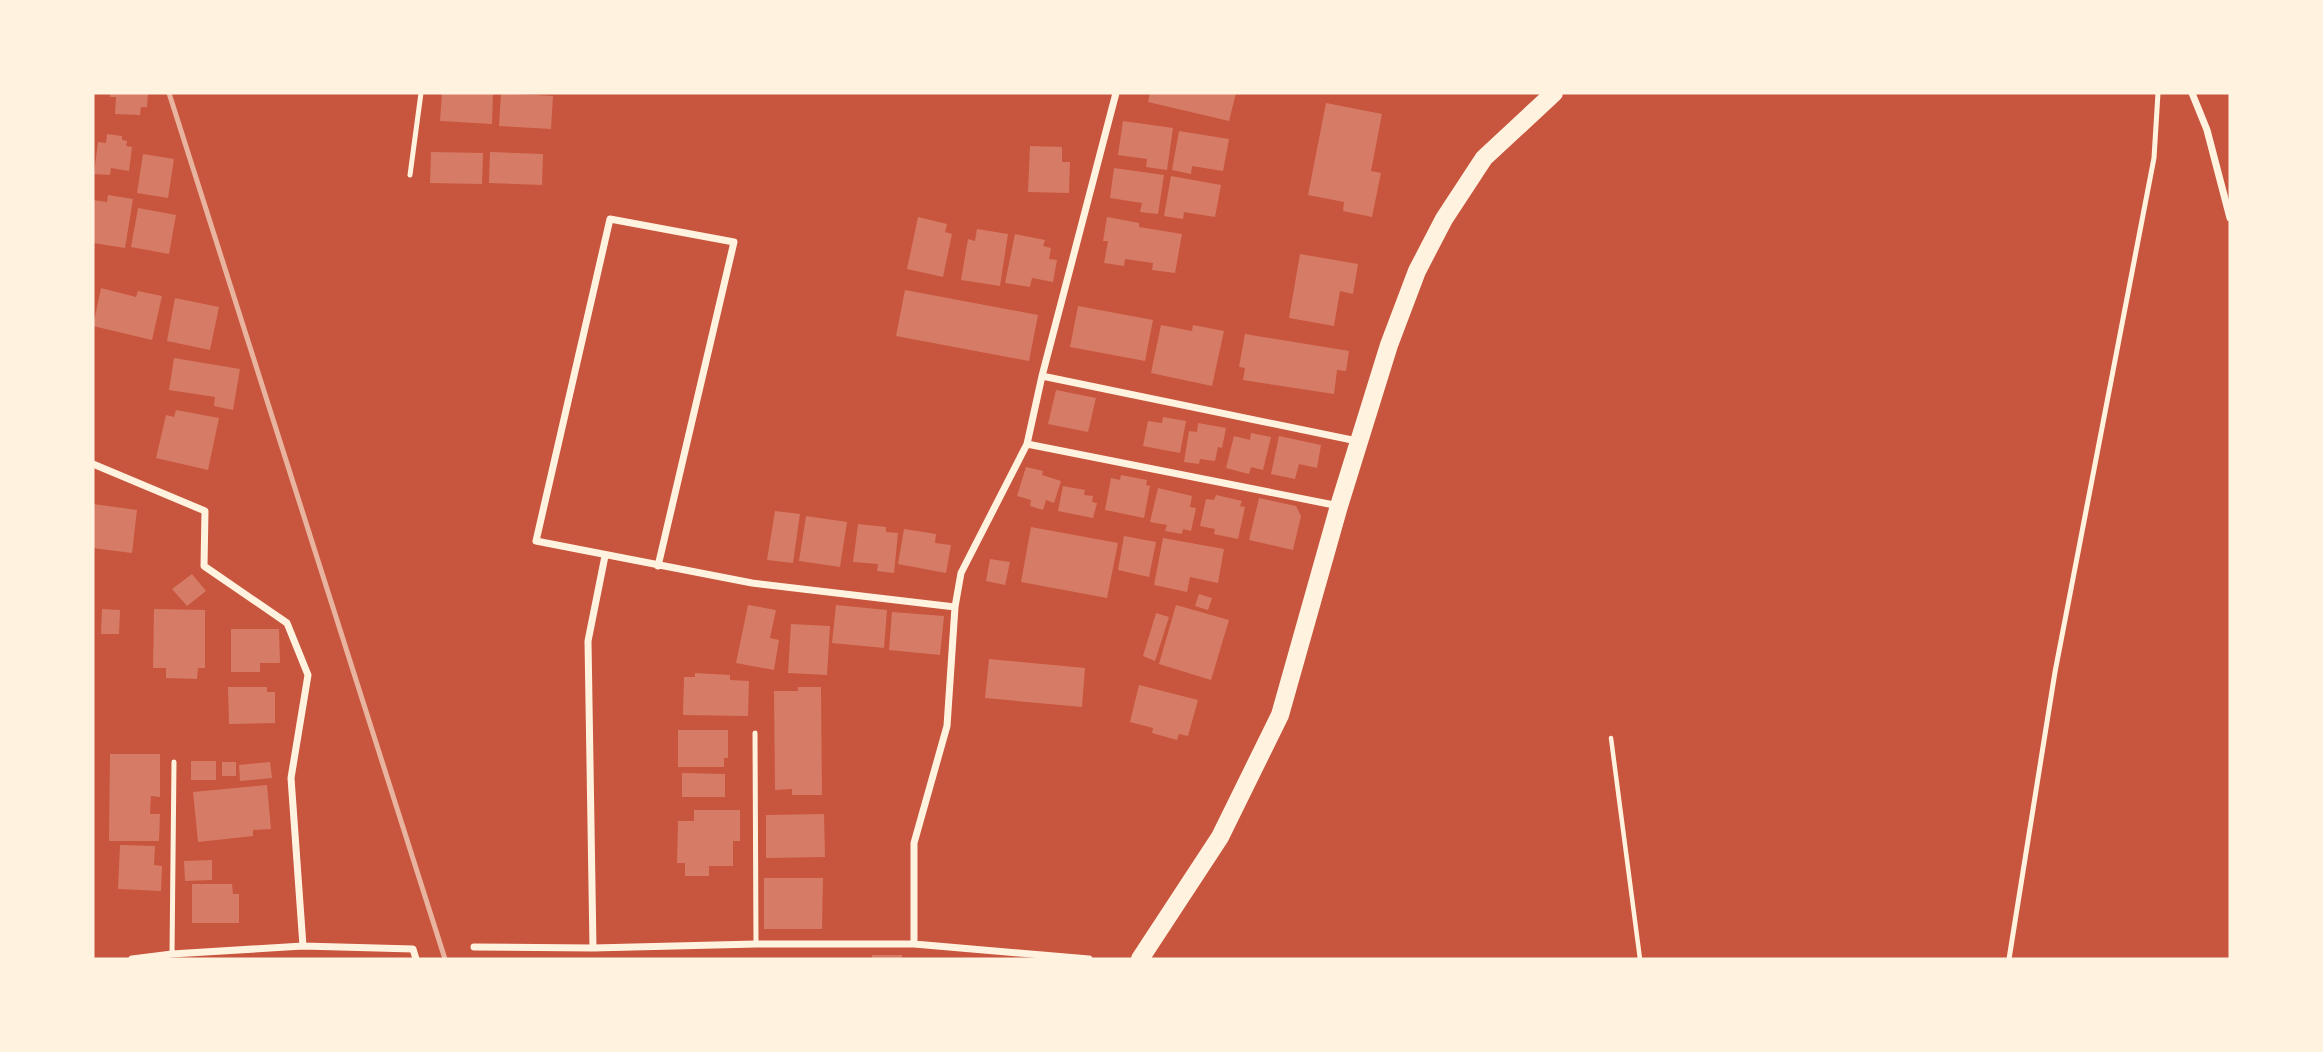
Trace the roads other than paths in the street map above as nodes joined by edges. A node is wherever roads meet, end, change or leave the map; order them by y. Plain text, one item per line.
1 (421, 93) edge
2 (1116, 93) edge
3 (1554, 93) edge
4 (2158, 93) edge
5 (2192, 93) edge
6 (410, 175) dead end
7 (2230, 218) edge
8 (1042, 376) junction
9 (1359, 442) junction
10 (1027, 444) junction
11 (93, 464) edge
12 (1339, 506) junction
13 (605, 556) junction
14 (658, 566) junction
15 (955, 607) junction
16 (755, 733) dead end
17 (174, 762) dead end
18 (756, 944) junction
19 (914, 944) junction
20 (303, 946) junction
21 (474, 947) dead end
22 (593, 948) junction
23 (172, 954) junction
24 (132, 959) edge
25 (416, 959) edge
26 (1089, 959) edge
27 (1140, 959) edge
28 (2009, 959) edge

1 - 6 lane
2 - 8 street
3 - 9 main road
4 - 28 lane
5 - 7 street
8 - 9 street
8 - 10 street
9 - 12 main road
10 - 12 street
10 - 15 street
11 - 20 street
12 - 27 main road
13 - 14 street
13 - 14 street
13 - 22 street
14 - 15 street
15 - 19 street
16 - 18 lane
17 - 23 lane
18 - 19 street
18 - 22 street
19 - 26 street
20 - 23 street
20 - 25 street
21 - 22 street
23 - 24 street

